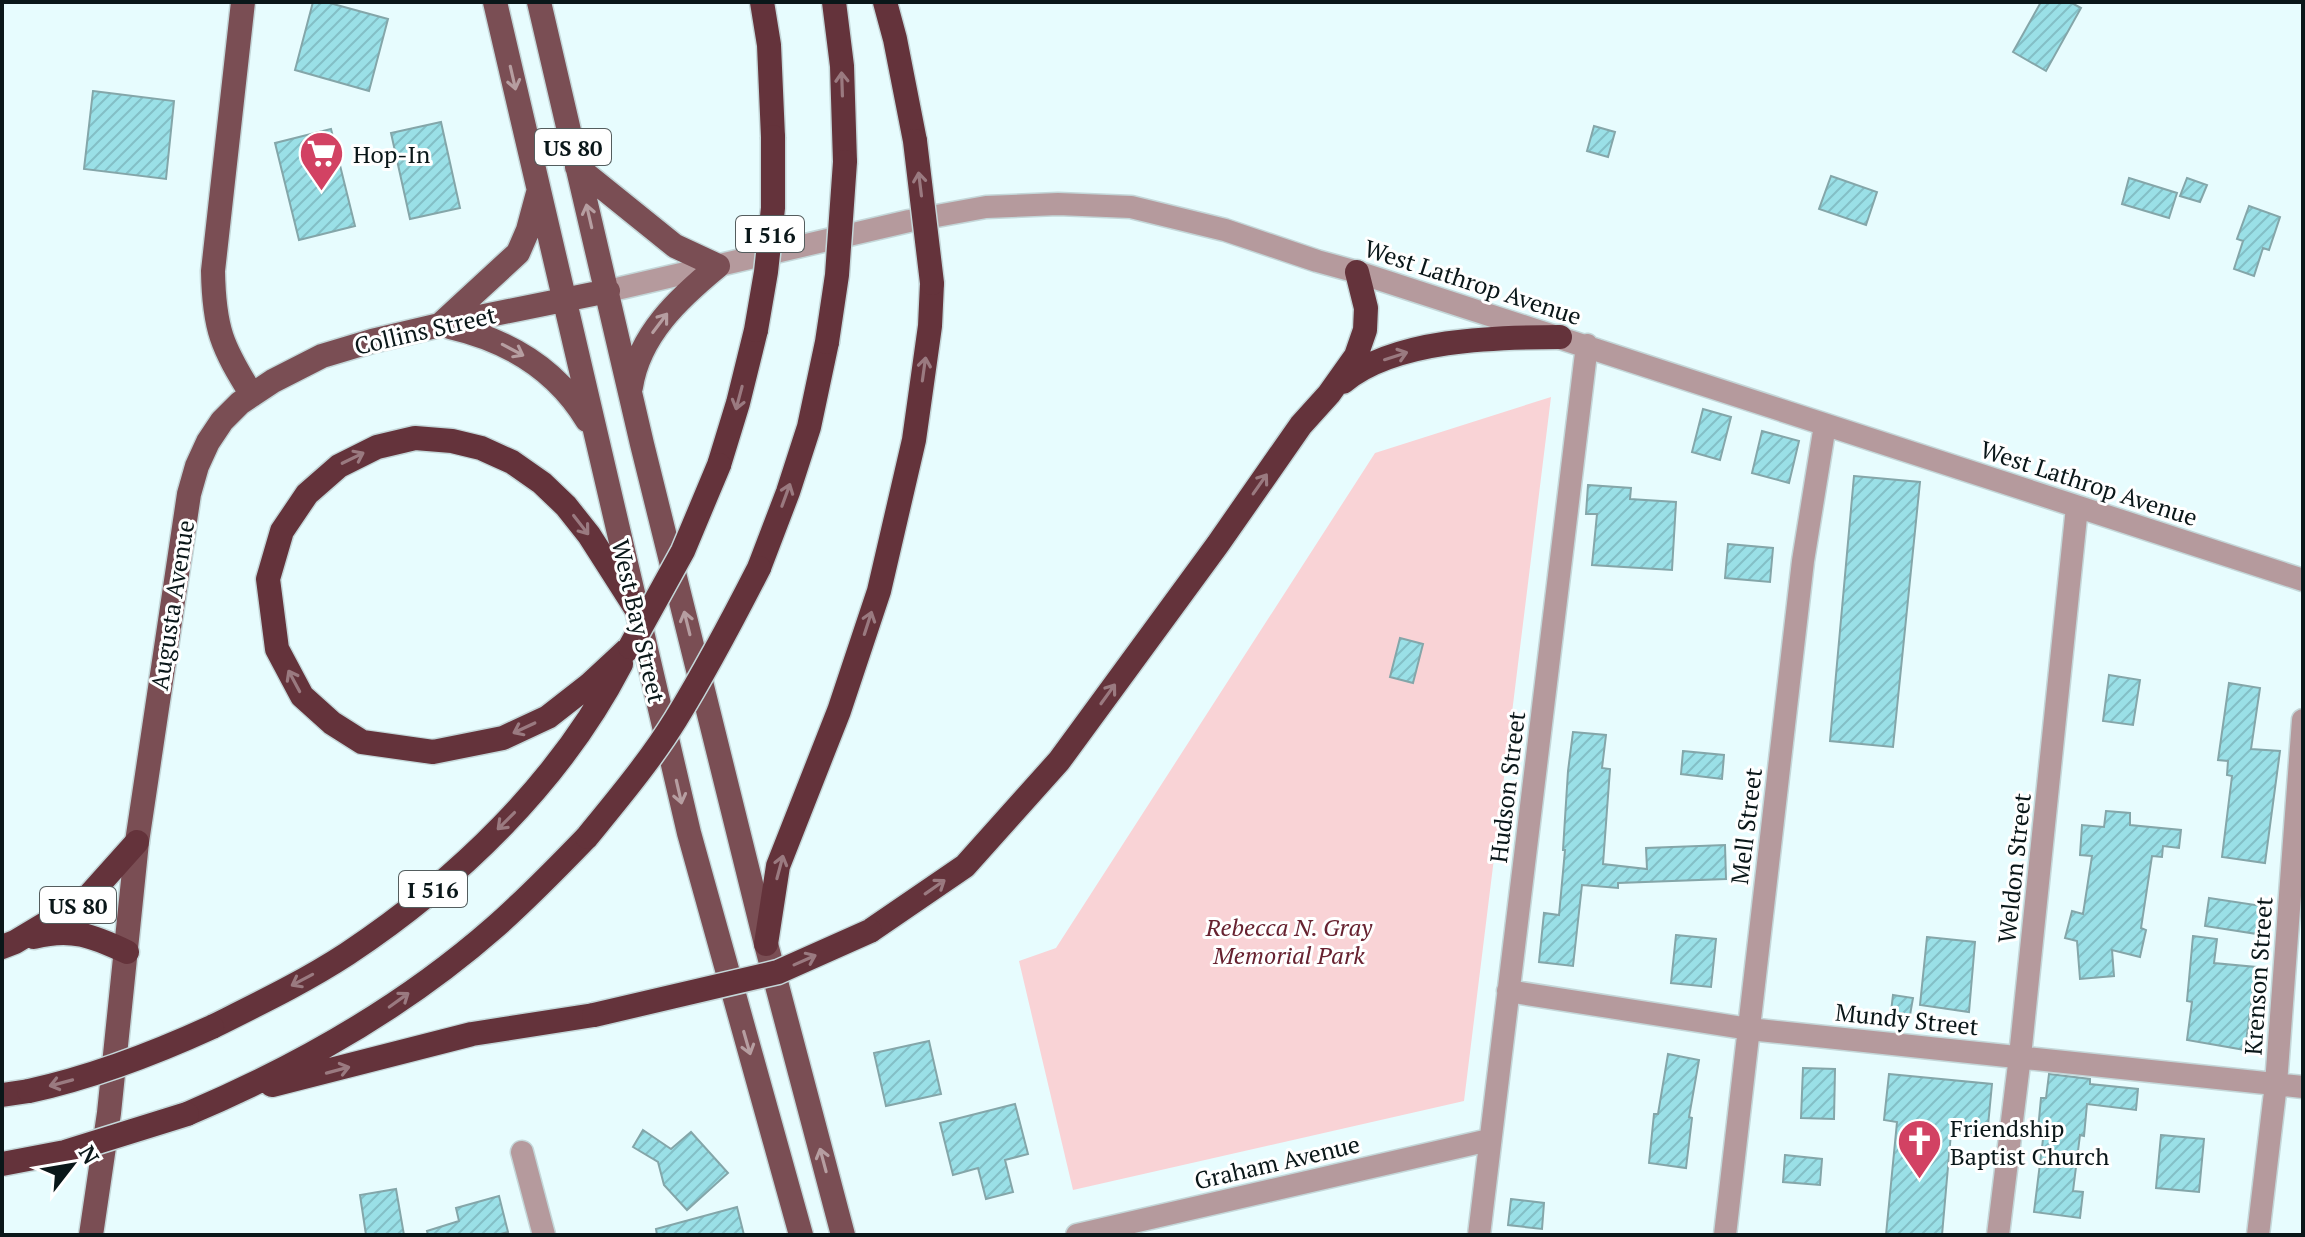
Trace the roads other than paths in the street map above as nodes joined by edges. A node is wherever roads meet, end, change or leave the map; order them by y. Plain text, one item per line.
1 (243, 2) edge
2 (539, 2) edge
3 (762, 2) edge
4 (834, 2) edge
5 (885, 2) edge
6 (494, 3) edge
7 (577, 167) junction
8 (539, 190) junction
9 (718, 266) junction
10 (1357, 272) junction
11 (608, 291) junction
12 (564, 301) junction
13 (440, 325) junction
14 (1560, 337) junction
15 (1587, 345) junction
16 (630, 394) junction
17 (1329, 394) junction
18 (252, 395) junction
19 (1825, 425) junction
20 (595, 433) junction
21 (2077, 507) junction
22 (2303, 580) edge
23 (635, 607) junction
24 (597, 689) junction
25 (2303, 720) edge
26 (137, 842) junction
27 (9, 944) edge
28 (766, 944) junction
29 (127, 952) junction
30 (1508, 991) junction
31 (1749, 1029) junction
32 (2020, 1056) junction
33 (2276, 1084) junction
34 (2303, 1087) edge
35 (235, 1094) junction
36 (2, 1095) edge
37 (1489, 1140) junction
38 (522, 1152) dead end
39 (2, 1164) edge
40 (91, 1235) edge
41 (544, 1235) edge
42 (801, 1235) edge
43 (843, 1235) edge
44 (1077, 1235) edge
45 (1479, 1235) edge
46 (1725, 1235) edge
47 (1998, 1235) edge
48 (2258, 1235) edge

1 - 18 main road
2 - 7 main road, West Bay Street / US 80
3 -> 24 highway, I 516, bridge
35 -> 4 highway, I 516, bridge
28 -> 5 highway, bridge
6 -> 8 main road, West Bay Street / US 80
7 - 9 main road
11 -> 7 main road, West Bay Street / US 80
8 - 12 main road, West Bay Street
8 - 13 main road
9 - 10 street, West Lathrop Avenue
9 - 11 street, West Lathrop Avenue
16 -> 9 main road
10 - 14 street, West Lathrop Avenue
10 - 17 highway
11 - 12 main road, Collins Street / US 80
11 - 16 main road, West Bay Street
12 - 13 main road, Collins Street / US 80
12 - 20 main road, West Bay Street
13 - 18 main road, Collins Street / US 80
13 -> 20 main road
14 - 15 street, West Lathrop Avenue
17 -> 14 highway
15 - 19 street, West Lathrop Avenue
15 - 30 street, Hudson Street
28 -> 16 main road, West Bay Street
35 -> 17 highway, bridge
18 - 26 main road, Augusta Avenue / US 80
19 - 21 street, West Lathrop Avenue
19 - 31 street, Mell Street
20 - 23 main road, West Bay Street
21 - 22 street, West Lathrop Avenue
21 - 32 street, Weldon Street
24 -> 23 highway
23 -> 42 main road, West Bay Street
24 -> 36 highway, I 516, bridge
25 - 33 street, Krenson Street
26 - 27 highway, US 80
26 - 29 main road, Augusta Avenue / US 80
27 - 29 highway
43 -> 28 main road, West Bay Street
29 - 40 main road, Augusta Avenue / US 80
30 - 31 street, Mundy Street
30 - 37 street, Hudson Street
31 - 32 street, Mundy Street
31 - 46 street, Mell Street
32 - 33 street, Mundy Street
32 - 47 street, Weldon Street
33 - 34 street, Mundy Street
33 - 48 street, Krenson Street
35 - 39 highway, I 516, bridge
37 - 44 street, Graham Avenue
37 - 45 street, Hudson Street
38 - 41 street

